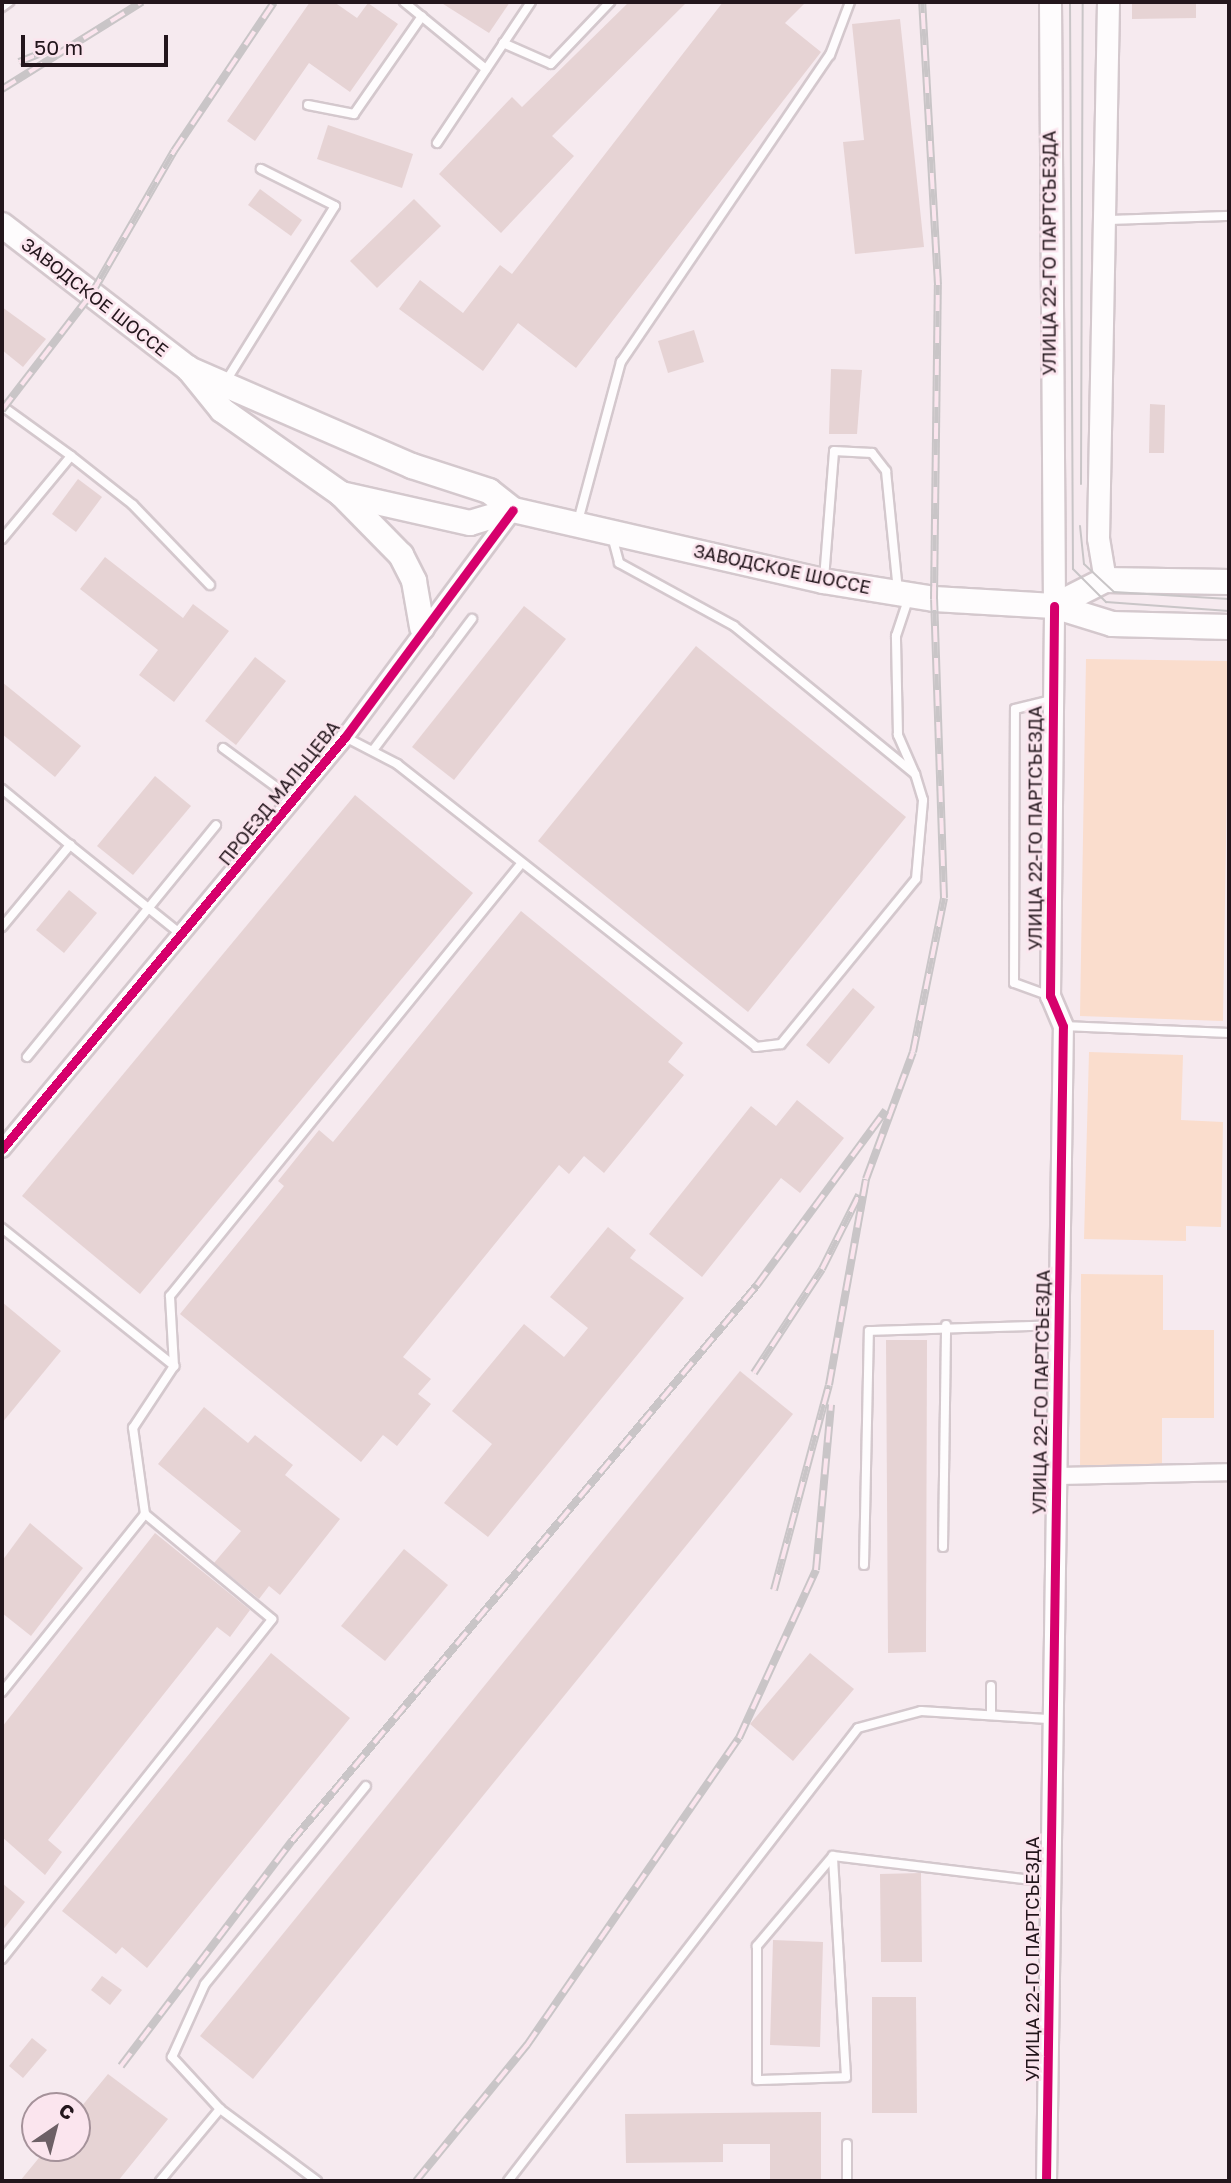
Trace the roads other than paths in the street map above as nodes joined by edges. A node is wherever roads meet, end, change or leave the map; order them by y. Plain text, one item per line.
1 (9, 2) edge
2 (404, 2) edge
3 (531, 2) edge
4 (610, 2) edge
5 (850, 2) edge
6 (1050, 2) edge
7 (1108, 2) edge
8 (2, 7) edge
9 (422, 16) junction
10 (503, 43) junction
11 (486, 69) junction
12 (308, 105) dead end
13 (436, 143) dead end
14 (261, 169) dead end
15 (1229, 216) edge
16 (1103, 220) junction
17 (2, 225) edge
18 (188, 368) junction
19 (226, 381) junction
20 (2, 406) edge
21 (71, 456) junction
22 (341, 494) junction
23 (513, 510) junction
24 (577, 523) junction
25 (611, 532) junction
26 (2, 539) edge
27 (1105, 580) junction
28 (824, 581) junction
29 (1229, 582) edge
30 (210, 585) dead end
31 (904, 592) junction
32 (1054, 607) junction
33 (472, 619) dead end
34 (422, 627) junction
35 (1229, 627) edge
36 (1051, 700) junction
37 (345, 737) junction
38 (223, 747) dead end
39 (374, 748) junction
40 (915, 774) junction
41 (2, 789) edge
42 (294, 800) junction
43 (216, 825) dead end
44 (71, 845) junction
45 (520, 865) junction
46 (150, 908) junction
47 (2, 927) edge
48 (184, 936) junction
49 (1050, 996) junction
50 (1063, 1026) junction
51 (1229, 1033) edge
52 (27, 1057) dead end
53 (2, 1149) edge
54 (2, 1228) edge
55 (946, 1325) junction
56 (1059, 1325) junction
57 (174, 1366) junction
58 (1229, 1472) edge
59 (1056, 1476) junction
60 (145, 1514) junction
61 (943, 1547) dead end
62 (864, 1565) dead end
63 (991, 1686) dead end
64 (2, 1692) edge
65 (991, 1714) junction
66 (1048, 1719) junction
67 (366, 1786) dead end
68 (833, 1856) junction
69 (1048, 1882) junction
70 (2, 1959) edge
71 (220, 2109) junction
72 (847, 2144) dead end
73 (160, 2181) edge
74 (317, 2181) edge
75 (508, 2181) edge
76 (846, 2181) edge
77 (1046, 2181) edge

1 - 8 lane
2 - 9 lane
3 - 10 lane
4 - 10 lane
5 - 24 lane
6 - 32 main road, УЛИЦА 22-ГО ПАРТСЪЕЗДА
7 - 16 main road
9 - 11 lane
9 - 12 lane
10 - 11 lane
11 - 13 lane
14 - 19 lane
15 - 16 lane
16 - 27 main road
17 - 18 main road, ЗАВОДСКОЕ ШОССЕ
18 - 19 main road, ЗАВОДСКОЕ ШОССЕ
18 - 22 main road, ЗАВОДСКОЕ ШОССЕ
19 - 23 main road, ЗАВОДСКОЕ ШОССЕ
20 - 21 lane
21 - 26 lane
21 - 30 lane
22 - 23 main road, ЗАВОДСКОЕ ШОССЕ
22 - 34 main road
23 - 24 main road, ЗАВОДСКОЕ ШОССЕ
23 - 34 street, ПРОЕЗД МАЛЬЦЕВА
24 - 25 main road, ЗАВОДСКОЕ ШОССЕ
25 - 28 main road, ЗАВОДСКОЕ ШОССЕ
25 - 40 lane
27 - 29 main road
27 - 32 main road
28 - 31 main road, ЗАВОДСКОЕ ШОССЕ
28 - 31 lane
31 - 32 main road, ЗАВОДСКОЕ ШОССЕ
31 - 40 lane
32 - 35 main road, ЗАВОДСКОЕ ШОССЕ
32 - 36 street, УЛИЦА 22-ГО ПАРТСЪЕЗДА
33 - 39 lane
34 - 37 street, ПРОЕЗД МАЛЬЦЕВА
36 - 49 street, УЛИЦА 22-ГО ПАРТСЪЕЗДА
36 - 49 lane
37 - 39 lane
37 - 42 street, ПРОЕЗД МАЛЬЦЕВА
38 - 42 lane
39 - 45 lane
40 - 45 lane
41 - 44 lane
42 - 48 street, ПРОЕЗД МАЛЬЦЕВА
43 - 46 lane
44 - 46 lane
44 - 47 lane
45 - 57 lane
46 - 48 lane
46 - 52 lane
48 - 53 street, ПРОЕЗД МАЛЬЦЕВА
49 - 50 street, УЛИЦА 22-ГО ПАРТСЪЕЗДА
50 - 51 lane
50 - 56 street, УЛИЦА 22-ГО ПАРТСЪЕЗДА
54 - 57 lane
55 - 56 lane
55 - 61 lane
55 - 62 lane
56 - 59 street, УЛИЦА 22-ГО ПАРТСЪЕЗДА
57 - 60 lane
58 - 59 street
59 - 66 street, УЛИЦА 22-ГО ПАРТСЪЕЗДА
60 - 64 lane
60 - 70 lane
63 - 65 lane
65 - 66 lane
65 - 75 lane
66 - 69 street, УЛИЦА 22-ГО ПАРТСЪЕЗДА
67 - 71 lane
68 - 68 lane
68 - 69 lane
69 - 77 street, УЛИЦА 22-ГО ПАРТСЪЕЗДА
71 - 73 lane
71 - 74 lane
72 - 76 lane

